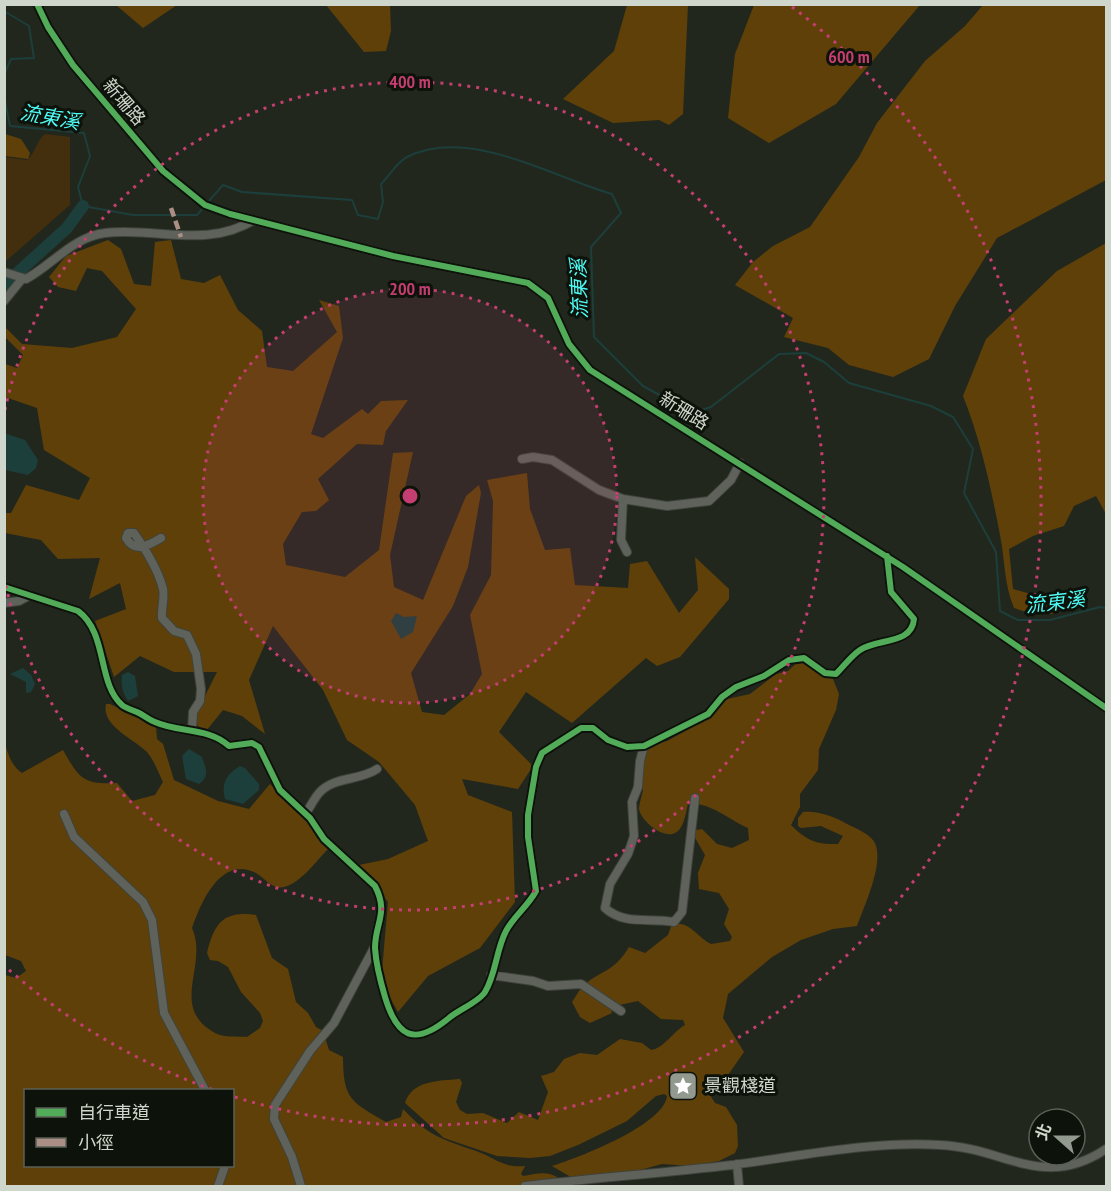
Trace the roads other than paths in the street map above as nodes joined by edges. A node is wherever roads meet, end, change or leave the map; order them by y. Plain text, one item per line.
1 (37, 4) edge
2 (254, 220) junction
3 (7, 272) edge
4 (21, 279) junction
5 (4, 301) edge
6 (522, 459) dead end
7 (740, 463) junction
8 (623, 499) junction
9 (161, 538) dead end
10 (627, 552) dead end
11 (887, 556) junction
12 (4, 587) edge
13 (30, 595) junction
14 (4, 603) edge
15 (1107, 708) edge
16 (192, 730) junction
17 (644, 746) junction
18 (377, 769) dead end
19 (694, 798) dead end
20 (306, 813) junction
21 (64, 814) dead end
22 (375, 946) junction
23 (491, 975) junction
24 (621, 1011) dead end
25 (204, 1089) edge
26 (1106, 1151) edge
27 (736, 1164) junction
28 (225, 1167) edge
29 (218, 1186) edge
30 (301, 1186) edge
31 (525, 1186) edge
32 (739, 1186) edge

1 - 2 street, 新珊路
2 - 4 street
2 - 7 street, 新珊路
3 - 4 street
4 - 5 street
6 - 8 street
7 - 8 street
7 - 11 street, 新珊路
8 - 10 street
9 - 16 street
11 - 15 street, 新珊路
11 - 17 street
12 - 13 street
13 - 14 street
13 - 16 street
16 - 20 street
17 - 19 street
17 - 23 street
18 - 20 street
20 - 22 street
21 - 25 street
22 - 23 street
22 - 30 street
23 - 24 street
26 - 27 street
27 - 31 street
27 - 32 street
28 - 29 street

